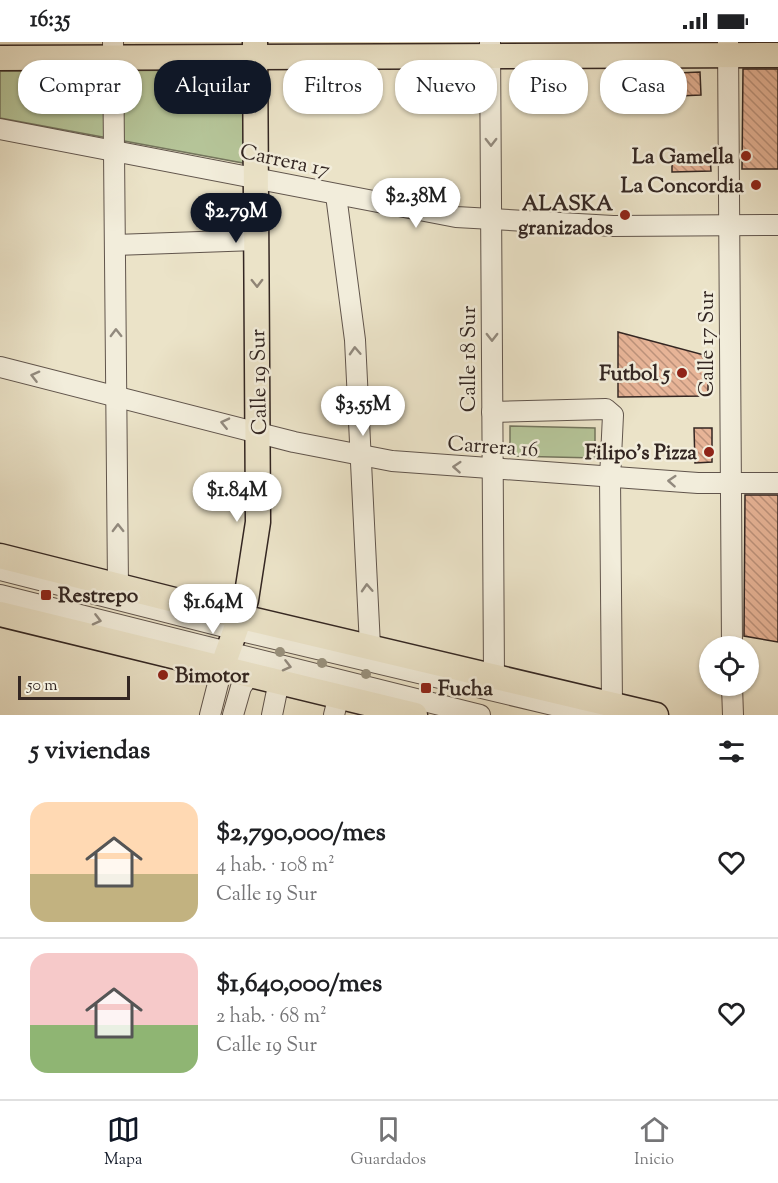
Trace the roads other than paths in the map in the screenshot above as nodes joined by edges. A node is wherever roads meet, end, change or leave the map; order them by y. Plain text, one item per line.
1 (255, 49) edge
2 (490, 49) edge
3 (728, 49) edge
4 (113, 50) edge
5 (778, 55) edge
6 (0, 58) edge
7 (0, 129) edge
8 (114, 150) junction
9 (256, 179) junction
10 (336, 195) junction
11 (491, 221) junction
12 (729, 225) junction
13 (778, 225) edge
14 (257, 240) junction
15 (115, 245) junction
16 (0, 367) edge
17 (116, 397) junction
18 (492, 412) junction
19 (259, 431) junction
20 (361, 456) junction
21 (493, 470) junction
22 (610, 478) junction
23 (731, 483) junction
24 (778, 483) edge
25 (0, 556) edge
26 (0, 570) edge
27 (118, 586) junction
28 (0, 595) edge
29 (0, 614) edge
30 (732, 636) edge
31 (232, 642) junction
32 (370, 646) junction
33 (250, 674) junction
34 (494, 676) junction
35 (279, 681) junction
36 (732, 696) edge
37 (336, 705) edge
38 (370, 709) edge
39 (603, 710) edge
40 (210, 715) edge
41 (233, 715) edge
42 (272, 715) edge
43 (415, 715) edge
44 (480, 715) edge
45 (656, 715) edge
46 (733, 715) edge

1 - 2 main road
1 - 4 main road
1 - 9 main road, Calle 19 Sur
2 - 3 main road
2 -> 11 street, Calle 18 Sur
3 - 5 main road
3 - 12 street, Calle 17 Sur
4 - 6 main road
4 - 8 street
7 - 8 street, Carrera 17
8 - 9 street, Carrera 17
8 - 15 street
9 - 10 street, Carrera 17
9 - 14 main road, Calle 19 Sur
10 - 11 street, Carrera 17
20 -> 10 street
11 - 12 street, Carrera 17
11 -> 18 street, Calle 18 Sur
12 - 13 street, Carrera 17
12 - 23 street, Calle 17 Sur
14 - 15 street
14 -> 19 main road, Calle 19 Sur
17 -> 15 street
17 -> 16 street, Carrera 16
19 -> 17 street, Carrera 16
27 -> 17 street
18 - 21 street, Calle 18 Sur
18 - 22 street
19 - 20 street, Carrera 16
19 - 31 main road, Calle 19 Sur
21 -> 20 street, Carrera 16
32 -> 20 street
21 - 22 street, Carrera 16
21 - 34 street, Calle 18 Sur
23 -> 22 street, Carrera 16
22 - 39 street
23 - 24 street, Carrera 16
23 - 30 street, Calle 17 Sur
25 - 27 main road
26 - 31 street
27 - 31 main road
28 -> 31 street
29 - 31 main road
31 - 32 main road
31 - 33 main road
31 - 39 street
31 - 40 street, Calle 19 Sur
31 -> 44 street
32 - 34 main road
33 - 35 main road
33 - 41 street
34 - 39 main road
35 - 37 main road
35 - 42 street
36 - 46 street
37 - 38 main road
38 - 43 main road
39 - 45 main road

